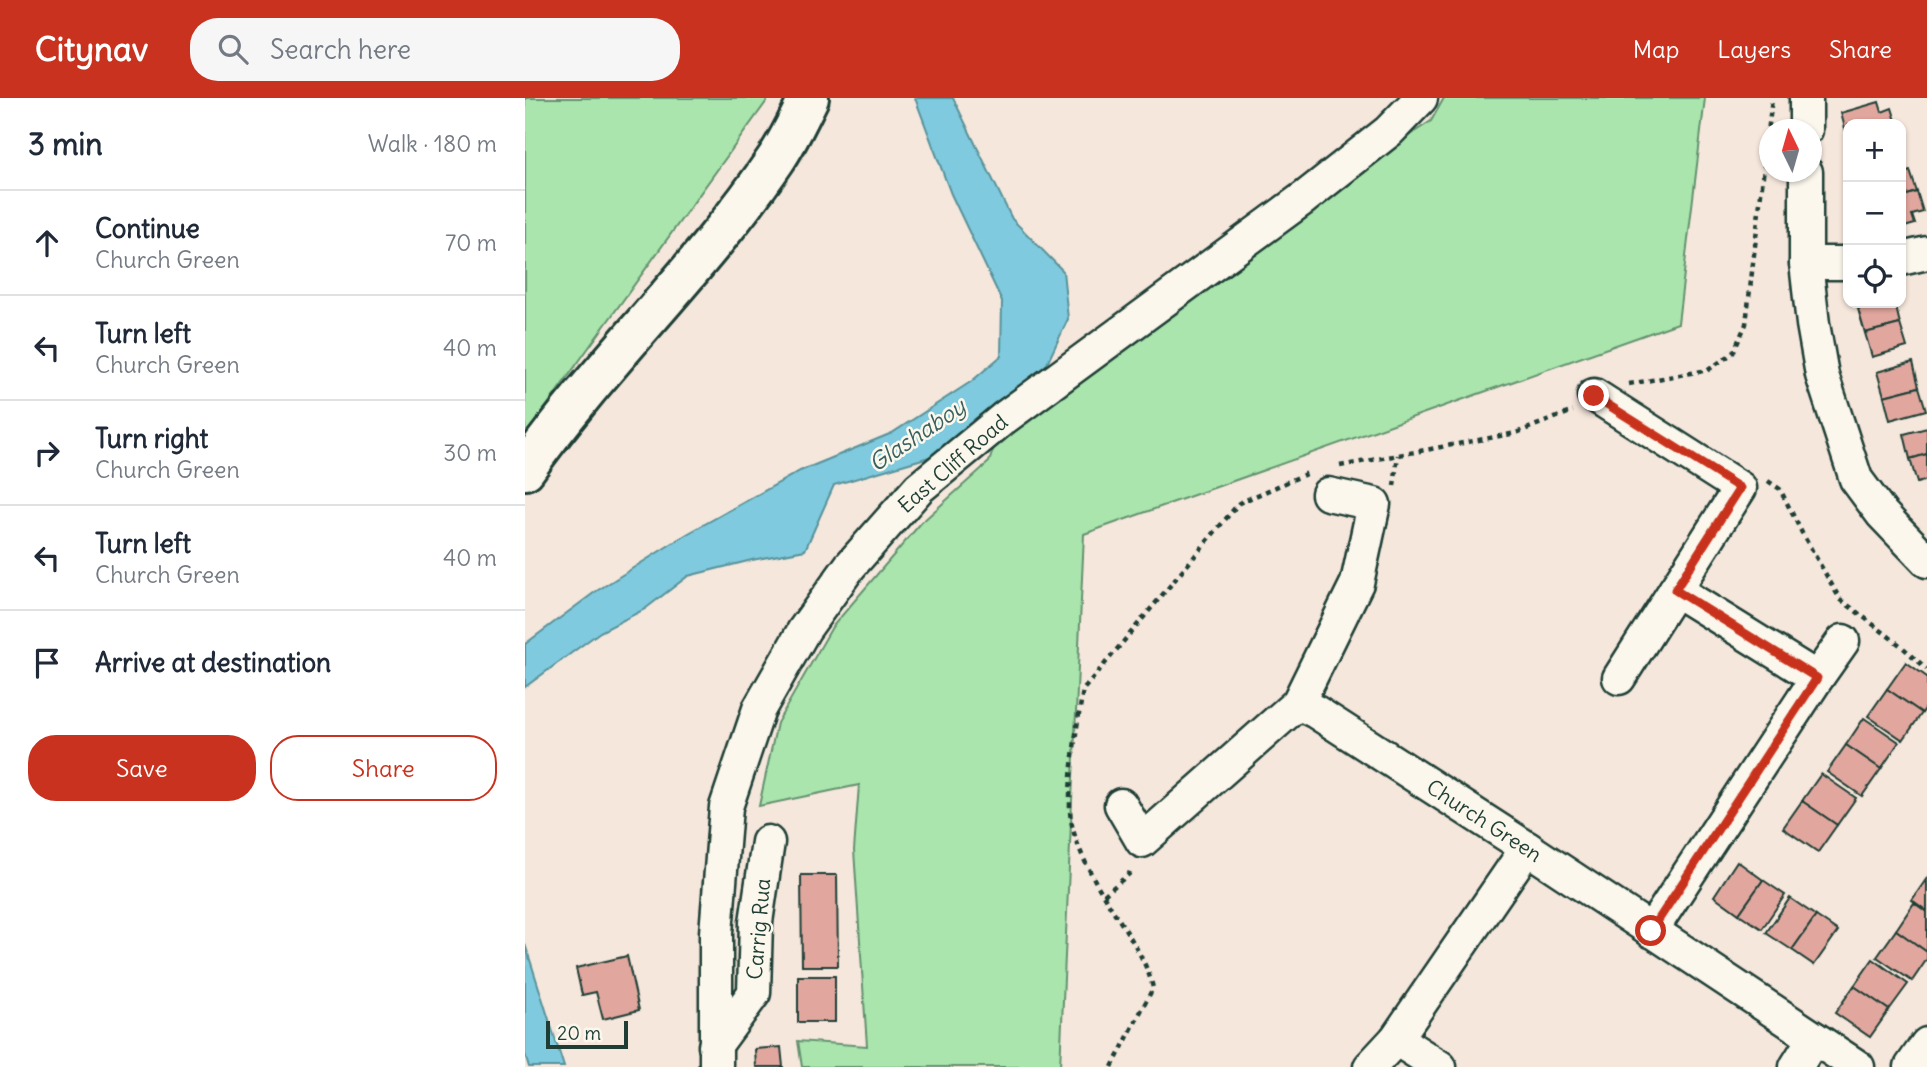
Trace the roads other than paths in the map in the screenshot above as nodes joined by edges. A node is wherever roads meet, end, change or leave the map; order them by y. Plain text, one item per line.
1 (809, 98) edge
2 (1421, 98) edge
3 (1805, 98) edge
4 (1806, 119) edge
5 (1806, 182) edge
6 (1927, 253) edge
7 (1906, 258) edge
8 (1843, 263) edge
9 (1806, 264) junction
10 (1607, 390) road end
11 (525, 470) edge
12 (1328, 494) dead end
13 (1926, 559) edge
14 (1675, 590) junction
15 (1843, 641) dead end
16 (1619, 678) dead end
17 (1817, 678) junction
18 (1307, 708) junction
19 (1121, 805) dead end
20 (768, 842) dead end
21 (1527, 848) junction
22 (1651, 931) junction
23 (1814, 1038) junction
24 (1396, 1039) junction
25 (1927, 1044) edge
26 (716, 1057) edge
27 (1370, 1067) edge
28 (1440, 1067) edge
29 (1796, 1067) edge
30 (1858, 1067) edge
31 (1911, 1067) edge

1 - 11 main road
2 - 26 street, East Cliff Road
3 - 4 street
5 - 9 street
6 - 7 street
8 - 9 street
9 - 13 street
10 - 14 street
12 - 18 street
14 - 16 street
14 - 17 street
15 - 17 street
17 - 22 street
18 - 19 street
18 - 21 street, Church Green
20 - 26 street, Carrig Rua
21 - 22 street, Church Green
21 - 24 street
22 - 23 street, Church Green
23 - 29 street
23 - 30 street, Church Green
24 - 27 street
24 - 28 street
25 - 31 street

